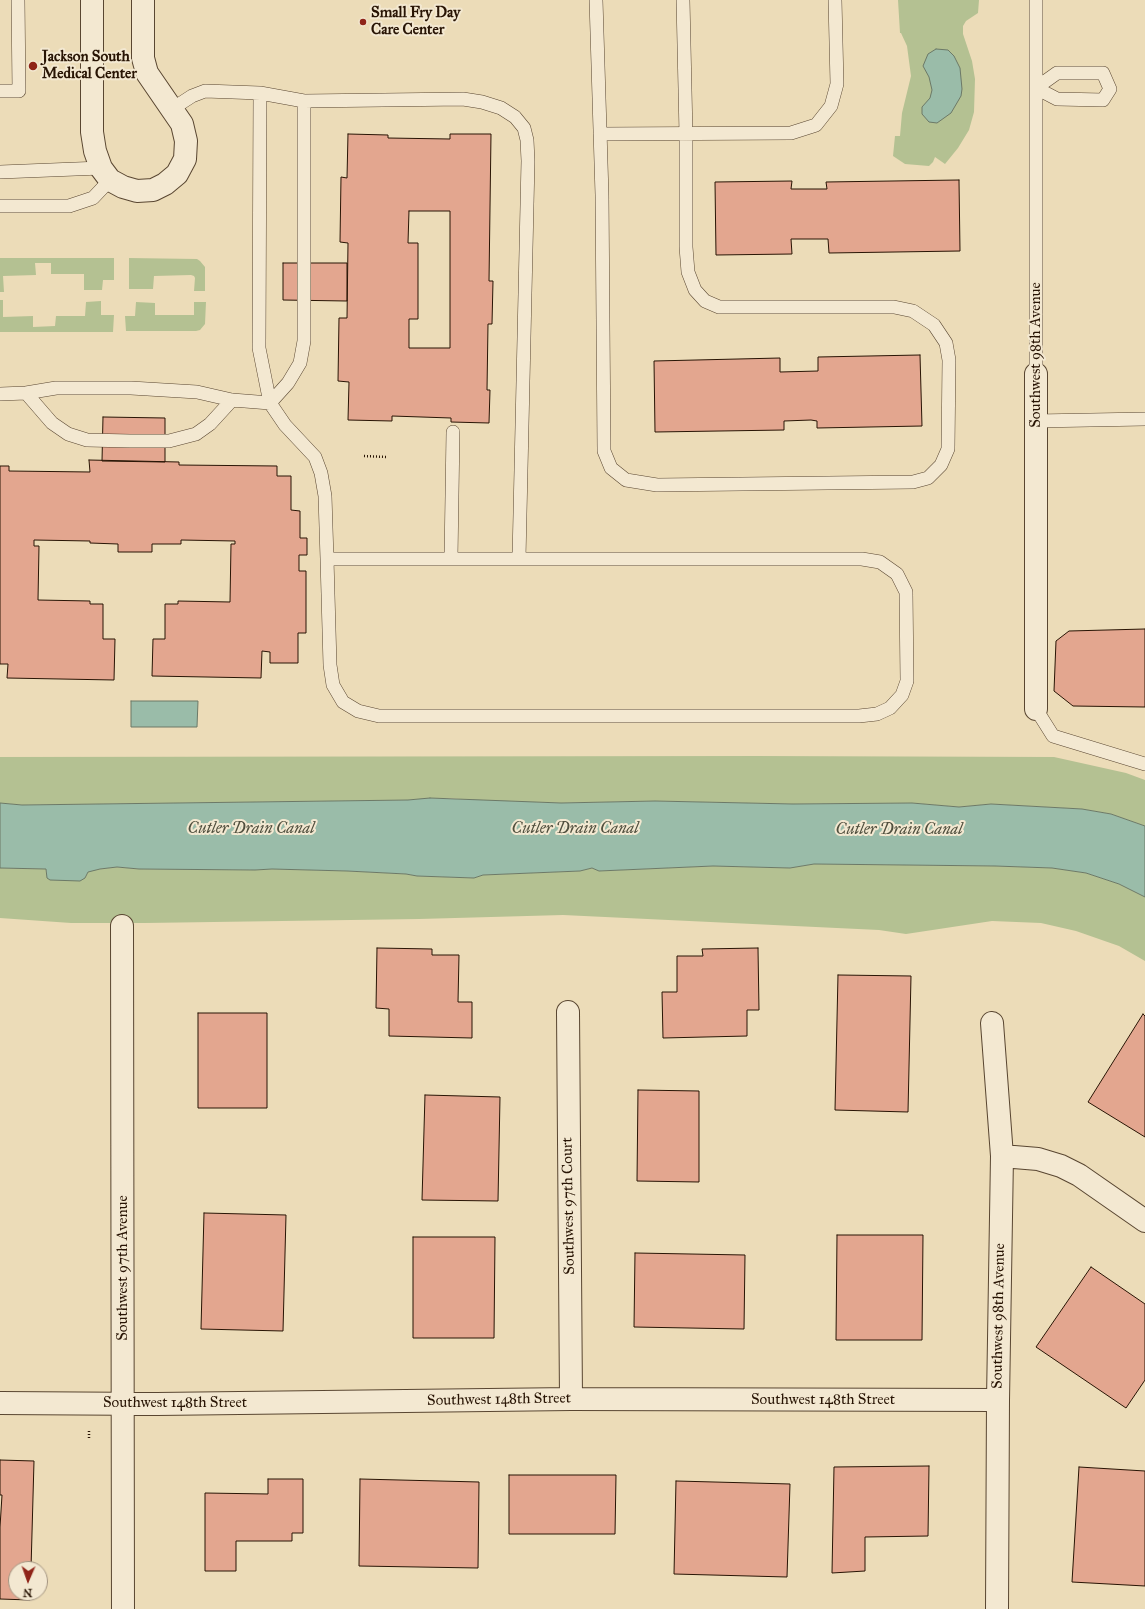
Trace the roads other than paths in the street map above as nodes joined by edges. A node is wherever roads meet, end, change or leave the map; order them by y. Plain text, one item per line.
1 (18, 0) edge
2 (92, 0) edge
3 (143, 0) edge
4 (596, 0) edge
5 (683, 0) edge
6 (835, 0) edge
7 (1036, 0) edge
8 (1036, 88) junction
9 (0, 91) edge
10 (260, 93) junction
11 (304, 100) junction
12 (172, 109) junction
13 (600, 134) junction
14 (686, 134) junction
15 (0, 172) edge
16 (105, 174) junction
17 (0, 206) edge
18 (1036, 374) joint
19 (26, 393) junction
20 (0, 394) edge
21 (232, 400) junction
22 (270, 403) junction
23 (1145, 419) edge
24 (1036, 421) junction
25 (453, 432) dead end
26 (451, 558) junction
27 (519, 558) junction
28 (327, 559) junction
29 (1036, 709) joint
30 (1145, 764) edge
31 (122, 926) dead end
32 (568, 1012) dead end
33 (992, 1023) dead end
34 (1002, 1156) junction
35 (1145, 1221) edge
36 (571, 1399) junction
37 (998, 1400) junction
38 (0, 1403) edge
39 (124, 1404) junction
40 (123, 1609) edge
41 (998, 1609) edge

1 - 9 lane
2 - 16 street
3 - 12 street
4 - 13 lane
5 - 14 lane
6 - 14 lane
7 - 8 lane, Southwest 98th Avenue
8 - 8 lane
8 - 18 lane, Southwest 98th Avenue
10 - 11 lane
10 - 12 lane
10 - 22 lane
11 - 22 lane
11 - 27 lane
12 - 16 street
13 - 14 lane
13 - 14 lane
15 - 16 lane
16 - 17 lane
18 - 24 street, Southwest 98th Avenue
19 - 20 lane
19 - 21 lane
19 - 21 lane
21 - 22 lane
22 - 28 lane
23 - 24 lane
24 - 29 street, Southwest 98th Avenue
25 - 26 lane
26 - 27 lane
26 - 28 lane
27 - 28 lane
29 - 30 lane
31 - 39 street, Southwest 97th Avenue
32 - 36 street, Southwest 97th Court
33 - 34 street, Southwest 98th Avenue
34 - 35 street
34 - 37 street, Southwest 98th Avenue
36 - 37 street, Southwest 148th Street
36 - 39 street, Southwest 148th Street
37 - 41 street, Southwest 98th Avenue
38 - 39 street, Southwest 148th Street
39 - 40 street, Southwest 97th Avenue

